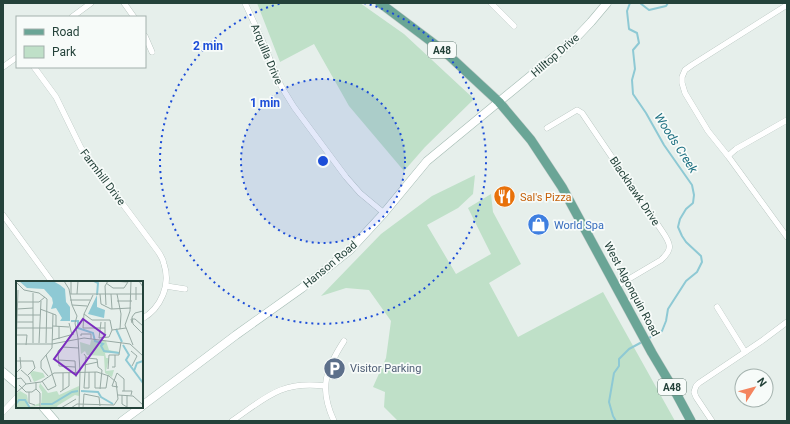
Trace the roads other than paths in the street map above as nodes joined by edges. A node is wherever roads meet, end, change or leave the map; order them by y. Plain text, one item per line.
1 (91, 3) edge
2 (124, 3) edge
3 (245, 3) edge
4 (380, 3) edge
5 (491, 3) edge
6 (607, 3) edge
7 (787, 5) edge
8 (73, 16) edge
9 (133, 16) edge
10 (514, 26) dead end
11 (146, 38) edge
12 (152, 52) dead end
13 (16, 59) edge
14 (3, 67) edge
15 (35, 68) edge
16 (499, 102) junction
17 (787, 120) edge
18 (547, 128) dead end
19 (728, 156) junction
20 (384, 213) junction
21 (3, 215) edge
22 (785, 230) edge
23 (787, 237) edge
24 (51, 281) edge
25 (166, 286) junction
26 (617, 286) junction
27 (184, 289) dead end
28 (717, 307) dead end
29 (143, 318) edge
30 (787, 322) edge
31 (344, 341) dead end
32 (746, 352) junction
33 (3, 372) edge
34 (16, 383) edge
35 (325, 386) junction
36 (16, 398) edge
37 (143, 405) edge
38 (44, 408) edge
39 (138, 408) edge
40 (3, 412) edge
41 (55, 421) edge
42 (122, 421) edge
43 (232, 421) edge
44 (334, 421) edge
45 (691, 421) edge
46 (712, 421) edge

1 - 8 street
2 - 9 street
3 - 20 street, Arquilla Drive
4 - 16 main road, West Algonquin Road / A48
5 - 10 street
6 - 16 main road, Hilltop Drive
7 - 19 street
11 - 12 street
13 - 14 street
15 - 25 street, Farmhill Drive
16 - 20 main road, Hanson Road
16 - 26 main road, West Algonquin Road / A48
17 - 19 street
18 - 26 street, Blackhawk Drive
19 - 22 street
20 - 37 main road, Hanson Road
21 - 24 street
22 - 23 street
25 - 27 street
25 - 29 street, Farmhill Drive
26 - 45 main road, West Algonquin Road / A48
28 - 32 street
30 - 32 street
31 - 35 street
32 - 46 street
33 - 34 main road
35 - 43 street
35 - 44 street
36 - 40 street
38 - 41 main road
39 - 42 main road, Hanson Road

